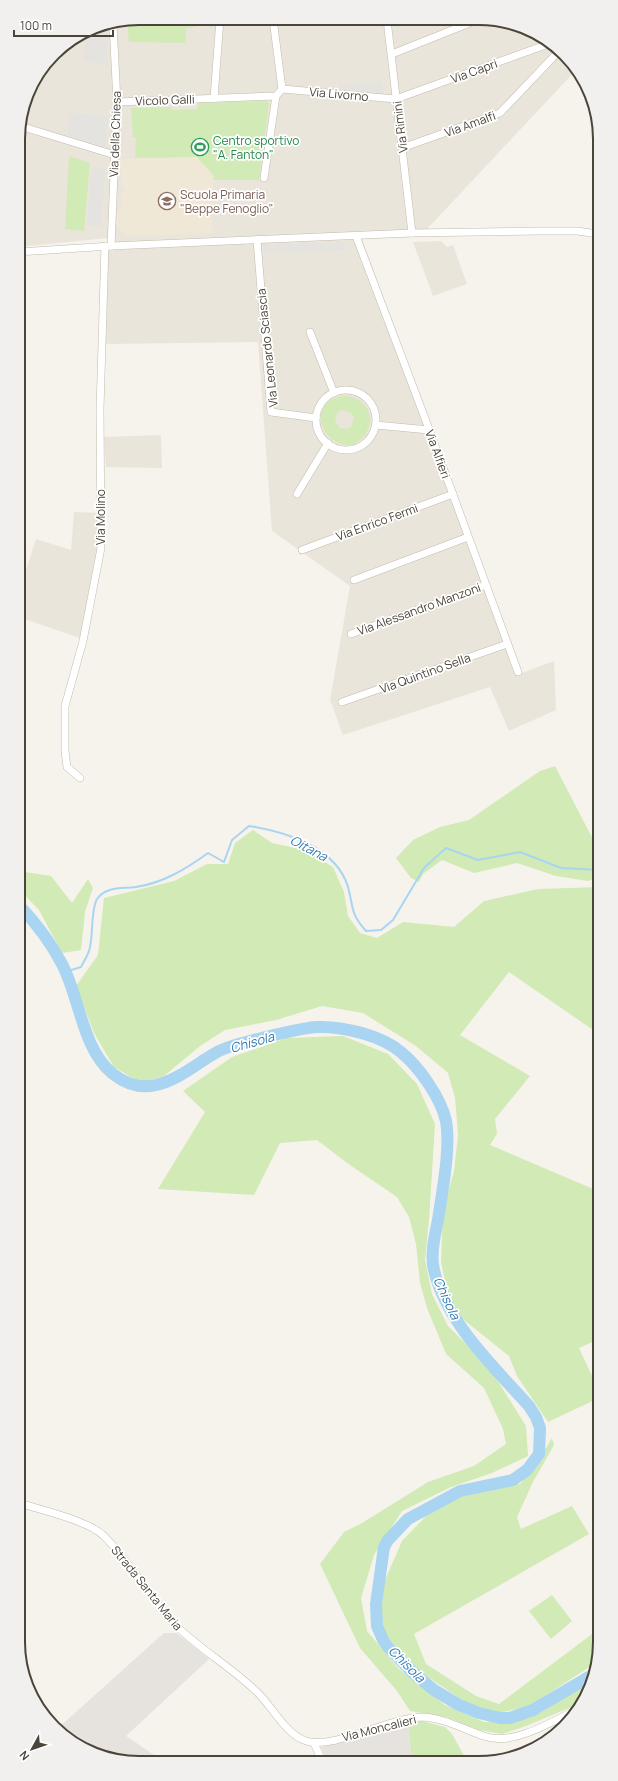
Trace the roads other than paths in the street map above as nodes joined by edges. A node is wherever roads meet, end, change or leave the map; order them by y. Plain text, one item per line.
1 (219, 25) edge
2 (275, 25) edge
3 (388, 25) edge
4 (464, 25) edge
5 (113, 28) edge
6 (545, 45) edge
7 (392, 54) junction
8 (556, 54) edge
9 (282, 89) junction
10 (276, 96) junction
11 (214, 98) junction
12 (396, 99) junction
13 (117, 102) junction
14 (25, 128) edge
15 (402, 148) junction
16 (115, 156) junction
17 (264, 178) dead end
18 (412, 233) junction
19 (593, 233) edge
20 (356, 236) junction
21 (257, 240) junction
22 (108, 246) junction
23 (25, 252) edge
24 (310, 332) dead end
25 (334, 394) junction
26 (316, 418) junction
27 (376, 425) junction
28 (429, 430) junction
29 (328, 443) junction
30 (297, 494) dead end
31 (453, 494) junction
32 (468, 537) junction
33 (302, 550) dead end
34 (354, 580) dead end
35 (486, 585) junction
36 (351, 634) dead end
37 (507, 644) junction
38 (518, 672) dead end
39 (342, 702) dead end
40 (80, 778) dead end
41 (25, 1505) edge
42 (568, 1713) edge
43 (314, 1743) junction
44 (320, 1756) edge

1 - 11 street
2 - 9 street
3 - 7 street, Via Rimini
4 - 7 street
5 - 13 street, Via della Chiesa
6 - 12 street, Via Capri
7 - 12 street, Via Rimini
8 - 15 street, Via Amalfi
9 - 10 street
9 - 12 street, Via Livorno
10 - 11 street, Vicolo Galli
10 - 17 street
11 - 13 street, Vicolo Galli
12 - 15 street, Via Rimini
13 - 16 street, Via della Chiesa
14 - 16 street
15 - 18 street, Via Rimini
16 - 22 street, Via della Chiesa
18 - 19 street
18 - 20 street
20 - 21 street
20 - 28 street, Via Alfieri
21 - 22 street
21 - 26 street, Via Leonardo Sciascia
22 - 23 street
22 - 40 street, Via Molino
24 - 25 street
25 - 26 street
25 - 27 street
26 - 29 street
27 - 28 street
27 - 29 street
28 - 31 street, Via Alfieri
29 - 30 street
31 - 32 street, Via Alfieri
31 - 33 street, Via Enrico Fermi
32 - 34 street
32 - 35 street, Via Alfieri
35 - 36 street, Via Alessandro Manzoni
35 - 37 street, Via Alfieri
37 - 38 street, Via Alfieri
37 - 39 street, Via Quintino Sella
41 - 43 street, Strada Santa Maria
42 - 43 street, Via Moncalieri
43 - 44 street

